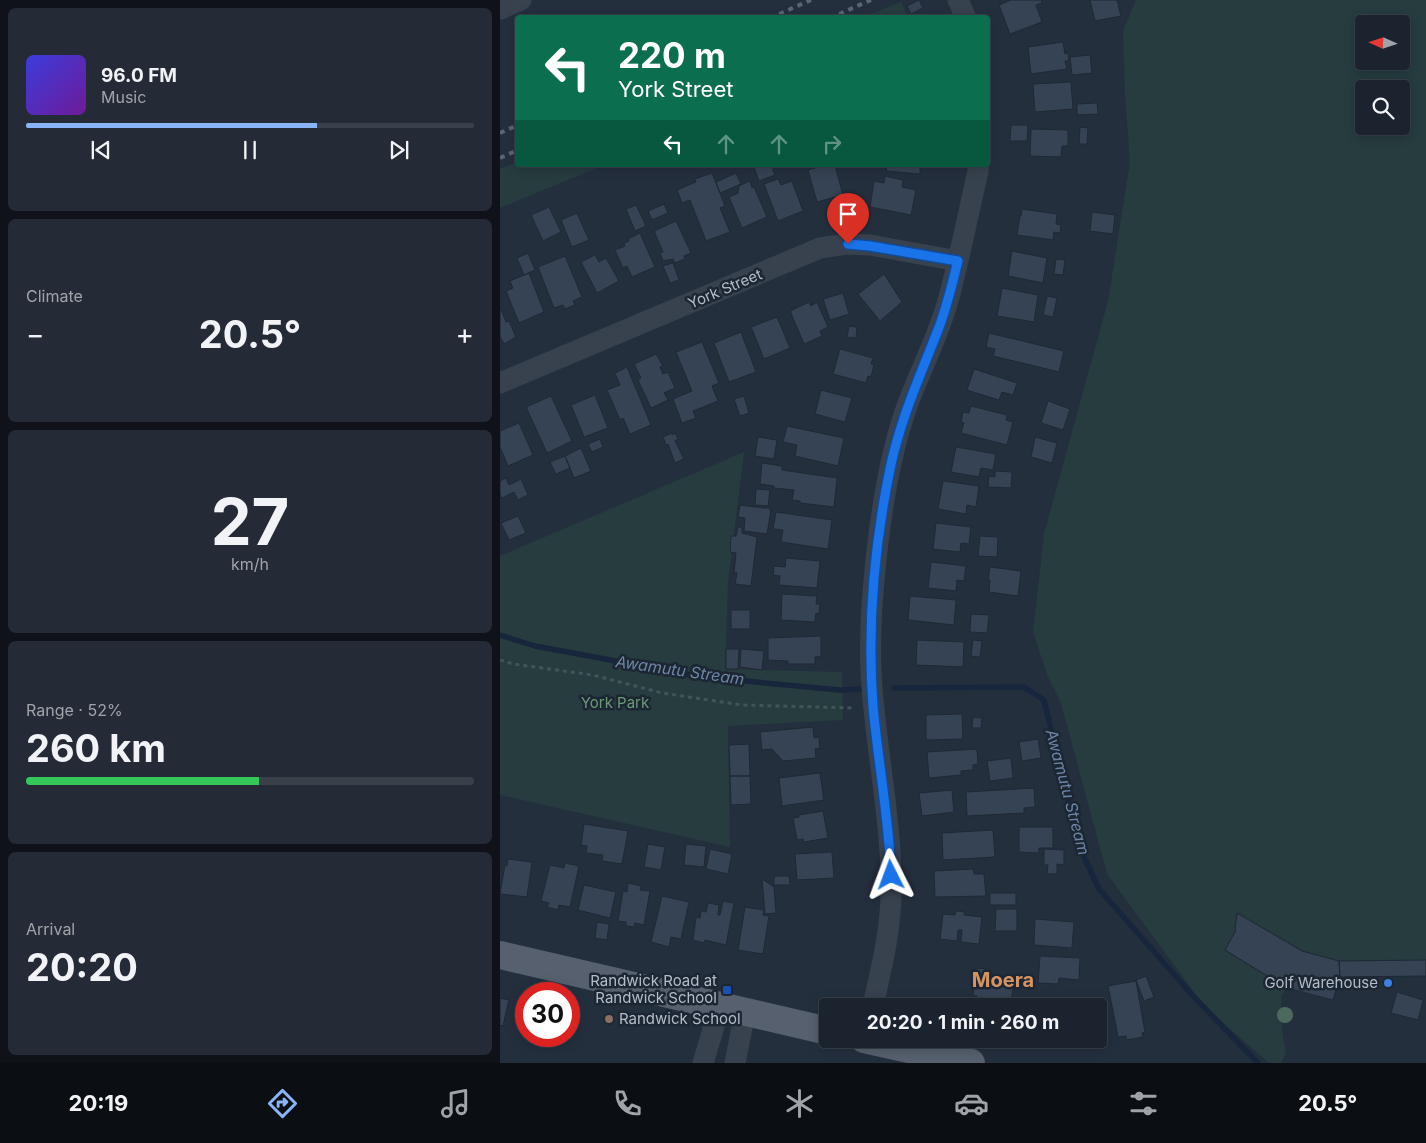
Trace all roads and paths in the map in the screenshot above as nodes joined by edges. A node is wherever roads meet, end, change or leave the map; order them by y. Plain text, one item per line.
1 (522, 0) edge
2 (500, 9) edge
3 (978, 167) edge
4 (958, 261) junction
5 (500, 383) edge
6 (500, 660) edge
7 (873, 708) junction
8 (500, 955) edge
9 (875, 998) edge
10 (733, 1009) junction
11 (819, 1028) edge
12 (905, 1048) edge
13 (703, 1063) edge
14 (735, 1063) edge
15 (971, 1063) edge

1 - 2 street
3 - 4 street
4 - 5 street, York Street
4 - 7 street
6 - 7 path
7 - 9 street
8 - 10 main road
10 - 11 main road
10 - 13 street
10 - 14 street
12 - 15 main road

